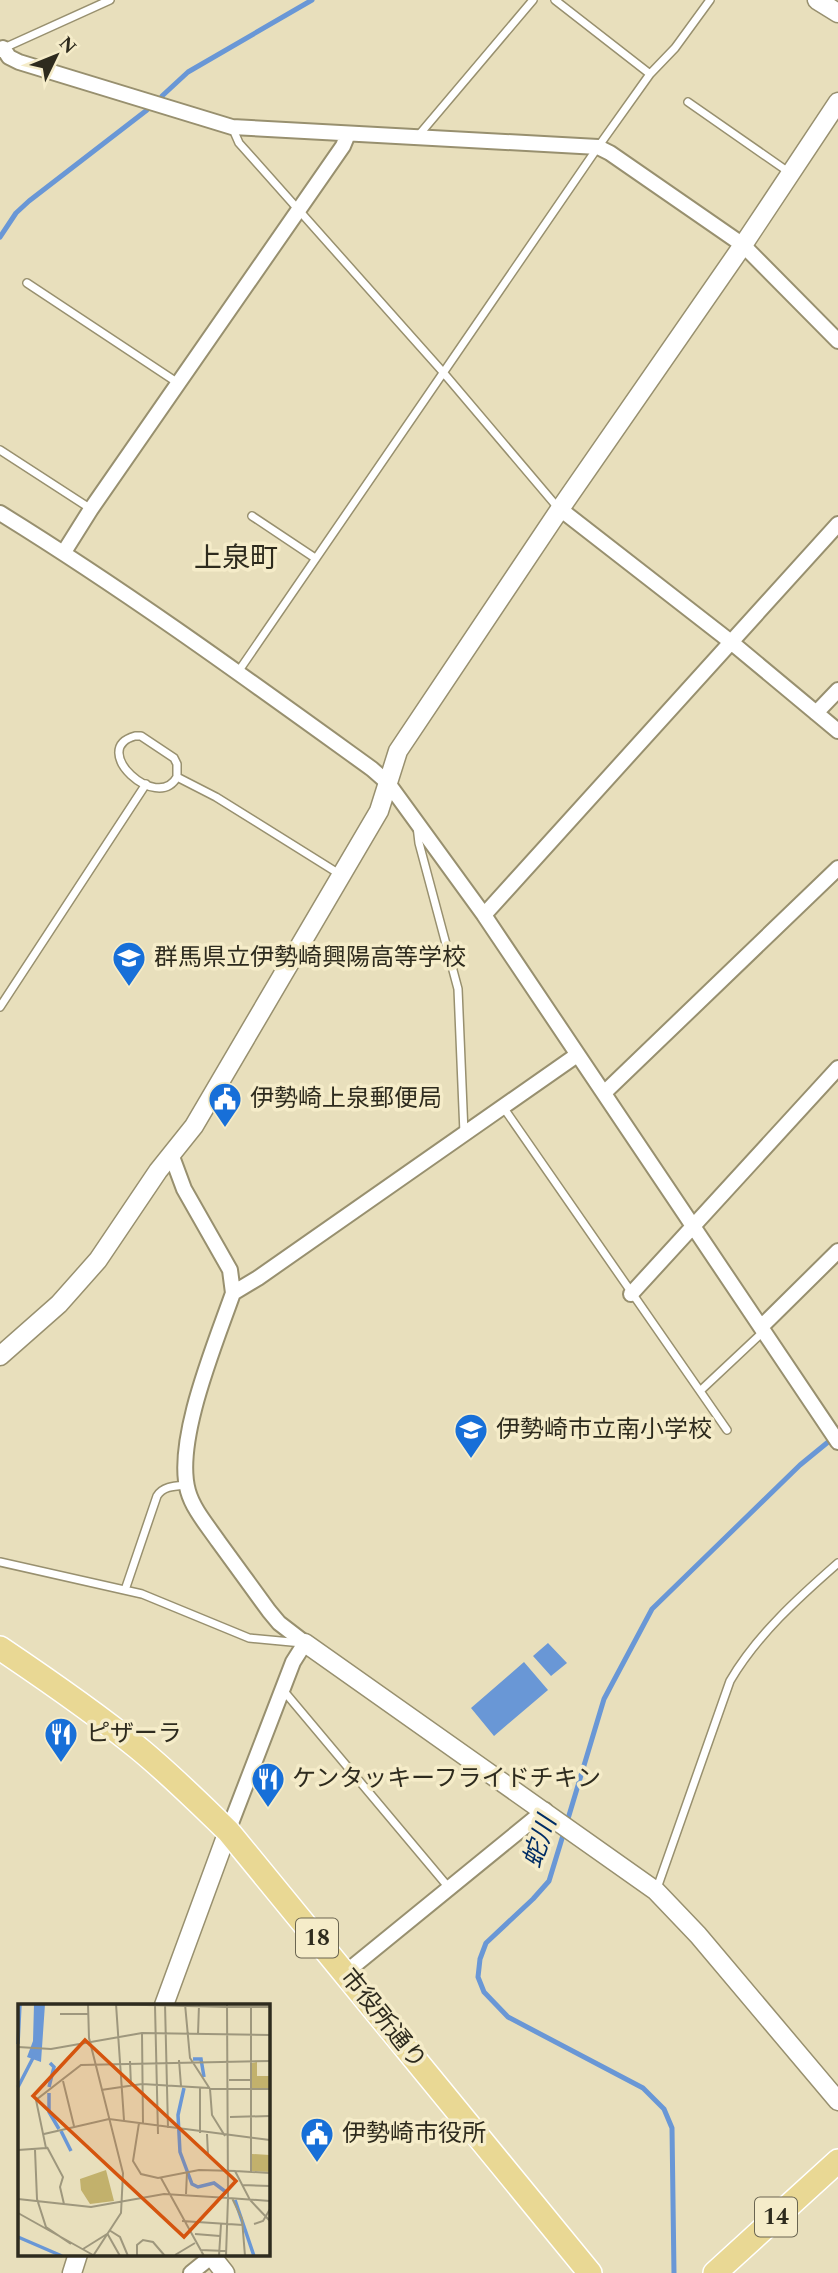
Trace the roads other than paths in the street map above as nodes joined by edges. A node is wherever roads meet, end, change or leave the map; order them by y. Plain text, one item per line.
1 (110, 0) edge
2 (533, 0) edge
3 (555, 0) edge
4 (710, 0) edge
5 (817, 0) edge
6 (838, 13) edge
7 (2, 49) edge
8 (650, 74) junction
9 (688, 102) dead end
10 (838, 102) edge
11 (232, 127) junction
12 (348, 134) junction
13 (417, 137) junction
14 (597, 147) junction
15 (791, 173) junction
16 (298, 209) junction
17 (744, 245) junction
18 (27, 283) dead end
19 (835, 333) edge
20 (442, 371) junction
21 (179, 383) junction
22 (0, 450) edge
23 (91, 509) junction
24 (560, 509) junction
25 (0, 513) edge
26 (252, 516) dead end
27 (838, 524) edge
28 (64, 552) junction
29 (315, 558) junction
30 (731, 642) junction
31 (238, 673) junction
32 (838, 690) edge
33 (816, 713) junction
34 (838, 731) edge
35 (177, 777) junction
36 (388, 783) junction
37 (146, 784) junction
38 (416, 819) junction
39 (838, 868) edge
40 (341, 875) junction
41 (484, 915) junction
42 (0, 1007) edge
43 (577, 1055) junction
44 (838, 1068) edge
45 (604, 1093) junction
46 (502, 1107) junction
47 (464, 1133) junction
48 (171, 1154) junction
49 (692, 1226) junction
50 (838, 1251) edge
51 (233, 1293) junction
52 (631, 1294) junction
53 (763, 1329) junction
54 (0, 1356) edge
55 (700, 1391) junction
56 (727, 1430) dead end
57 (838, 1442) edge
58 (187, 1485) junction
59 (0, 1562) edge
60 (838, 1563) edge
61 (125, 1590) junction
62 (305, 1643) junction
63 (0, 1648) edge
64 (282, 1689) junction
65 (550, 1814) junction
66 (228, 1831) junction
67 (450, 1889) junction
68 (656, 1891) junction
69 (345, 1973) junction
70 (164, 2004) edge
71 (838, 2101) edge
72 (838, 2161) edge
73 (77, 2256) edge
74 (210, 2256) edge
75 (212, 2256) edge
76 (72, 2273) edge
77 (191, 2273) edge
78 (225, 2273) edge
79 (590, 2273) edge
80 (715, 2273) edge

1 - 7 lane
2 - 13 lane
3 - 8 lane
4 - 8 lane
5 - 6 street
7 - 11 street
8 - 14 lane
9 - 15 lane
10 - 15 street
11 - 12 street
11 - 16 lane
12 - 13 street
12 - 16 street
13 - 14 street
14 - 17 street
14 - 20 lane
15 - 17 street
16 - 20 lane
16 - 21 street
17 - 19 street
17 - 24 street
18 - 21 lane
20 - 24 lane
20 - 29 lane
21 - 23 street
22 - 23 lane
23 - 28 street
24 - 30 street
24 - 36 street
25 - 28 street
26 - 29 lane
27 - 30 street
28 - 31 street
29 - 31 lane
30 - 33 street
30 - 41 street
31 - 36 street
32 - 33 street
33 - 34 street
35 - 37 lane
35 - 37 lane
35 - 40 lane
36 - 38 street
36 - 40 street
37 - 42 lane
38 - 41 street
38 - 47 lane
39 - 45 street
40 - 48 street
41 - 43 street
43 - 45 street
43 - 46 street
44 - 49 street
45 - 49 street
46 - 47 street
46 - 52 lane
47 - 51 street
48 - 51 street
48 - 54 street
49 - 52 street
49 - 53 street
50 - 53 street
51 - 58 street
52 - 55 lane
53 - 55 lane
53 - 57 street
55 - 56 lane
58 - 61 lane
58 - 62 street
59 - 61 lane
60 - 68 lane
61 - 62 lane
62 - 64 street
62 - 65 street
63 - 66 main road, 市役所通り / 18
64 - 66 street
64 - 67 lane
65 - 67 street
65 - 68 street
66 - 69 main road, 市役所通り / 18
66 - 70 street
67 - 69 street
68 - 71 street
69 - 79 main road, 市役所通り / 18
72 - 80 main road, 14
73 - 76 street
74 - 77 street
75 - 78 street

